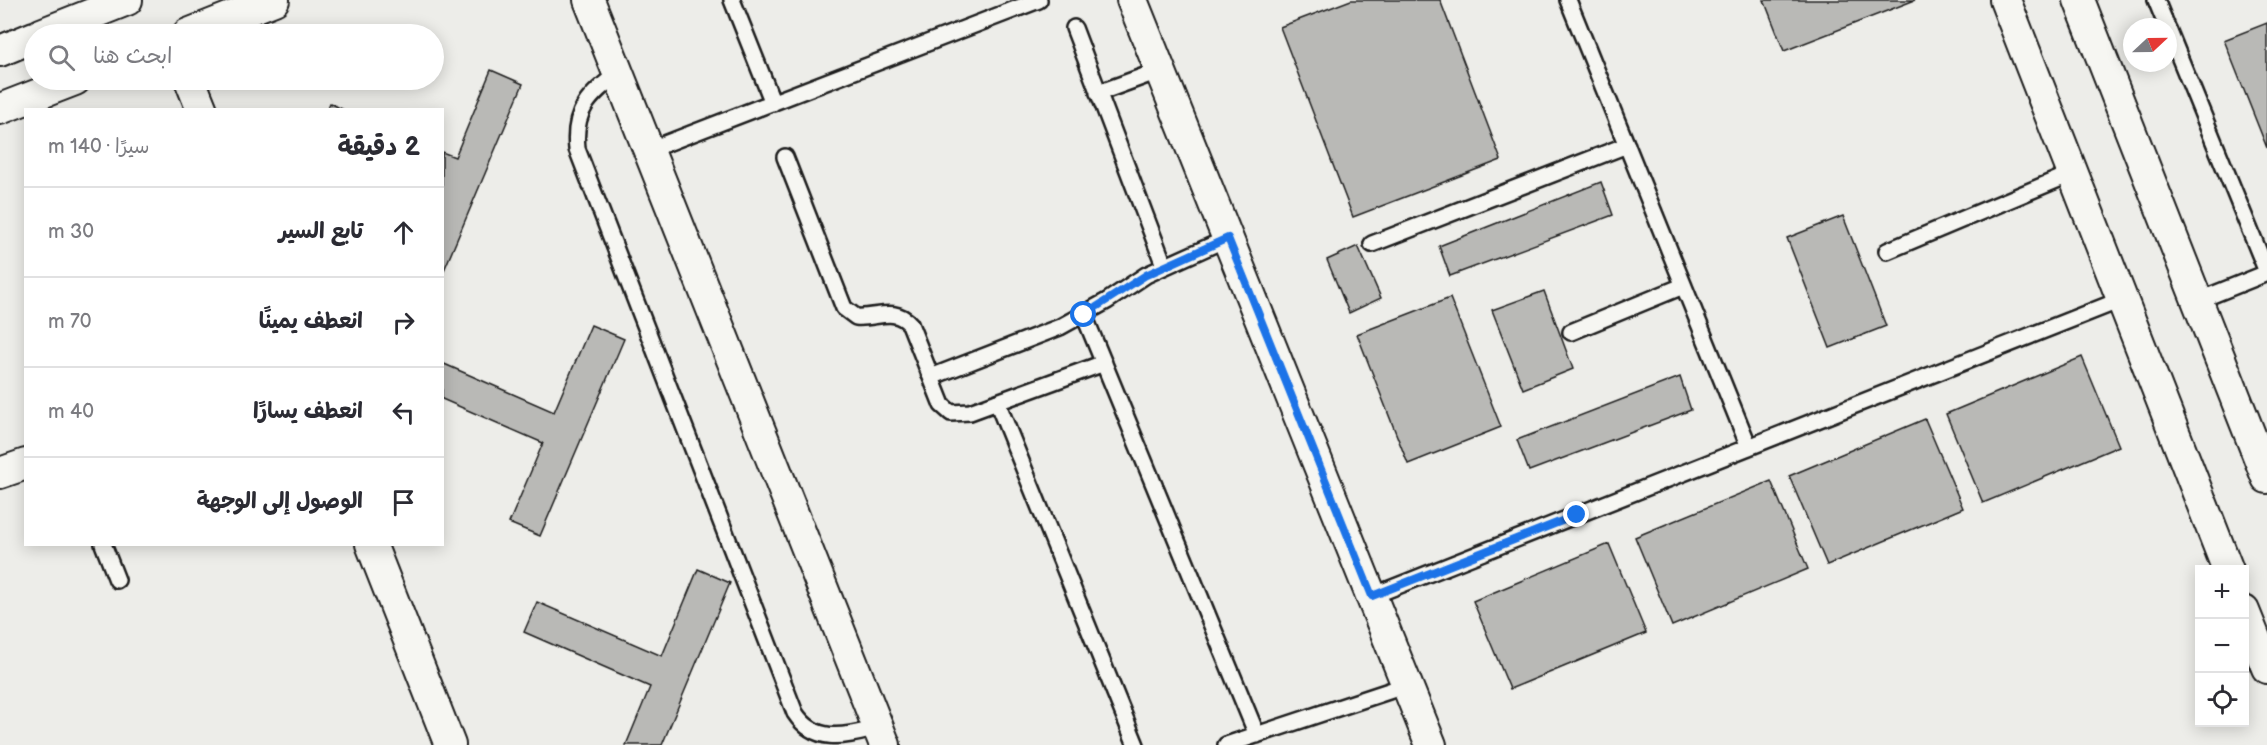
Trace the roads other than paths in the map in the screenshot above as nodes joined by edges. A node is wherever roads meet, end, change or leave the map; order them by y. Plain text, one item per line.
1 (127, 0) edge
2 (274, 0) edge
3 (588, 0) edge
4 (732, 0) edge
5 (1039, 0) edge
6 (1132, 0) edge
7 (1568, 0) edge
8 (2005, 0) edge
9 (2079, 0) edge
10 (2156, 0) edge
11 (2164, 18) edge
12 (66, 24) edge
13 (213, 24) edge
14 (1074, 28) dead end
15 (24, 41) edge
16 (2177, 50) edge
17 (0, 51) edge
18 (1161, 70) junction
19 (618, 73) junction
20 (49, 90) edge
21 (194, 90) edge
22 (1098, 93) junction
23 (772, 103) junction
24 (201, 108) edge
25 (0, 109) edge
26 (1627, 145) junction
27 (649, 150) junction
28 (785, 157) dead end
29 (2073, 173) junction
30 (1228, 238) junction
31 (1372, 244) dead end
32 (1887, 251) dead end
33 (1164, 265) junction
34 (2267, 273) edge
35 (1683, 286) junction
36 (2123, 299) junction
37 (2197, 301) junction
38 (1084, 315) junction
39 (1571, 332) dead end
40 (1104, 363) junction
41 (931, 377) junction
42 (997, 402) junction
43 (1749, 447) junction
44 (24, 465) edge
45 (0, 473) edge
46 (2267, 478) edge
47 (104, 546) edge
48 (372, 546) edge
49 (2226, 565) edge
50 (117, 580) dead end
51 (1372, 596) junction
52 (2248, 619) edge
53 (2267, 668) edge
54 (1407, 685) junction
55 (1257, 735) junction
56 (882, 736) edge
57 (450, 745) edge
58 (1136, 745) edge
59 (1226, 745) edge
60 (1431, 745) edge

1 - 12 street
2 - 13 street
3 - 19 street
4 - 23 lane
5 - 23 lane
6 - 18 street
7 - 26 lane
8 - 29 street
9 - 37 street
10 - 11 lane
14 - 22 lane
15 - 17 street
16 - 34 lane
18 - 22 lane
18 - 30 street
19 - 27 street
19 - 56 lane
20 - 25 street
21 - 24 street
22 - 33 lane
23 - 27 lane
26 - 31 lane
26 - 35 lane
27 - 56 street
28 - 41 lane
29 - 32 lane
29 - 36 street
30 - 33 lane
30 - 51 street
33 - 38 lane
34 - 37 lane
35 - 39 lane
35 - 43 lane
36 - 43 lane
36 - 49 street
37 - 46 street
38 - 40 lane
38 - 41 lane
40 - 42 lane
40 - 55 lane
41 - 42 lane
42 - 58 lane
43 - 51 lane
44 - 45 street
47 - 50 lane
48 - 57 street
51 - 54 street
52 - 53 street
54 - 55 lane
54 - 60 street
55 - 59 lane

